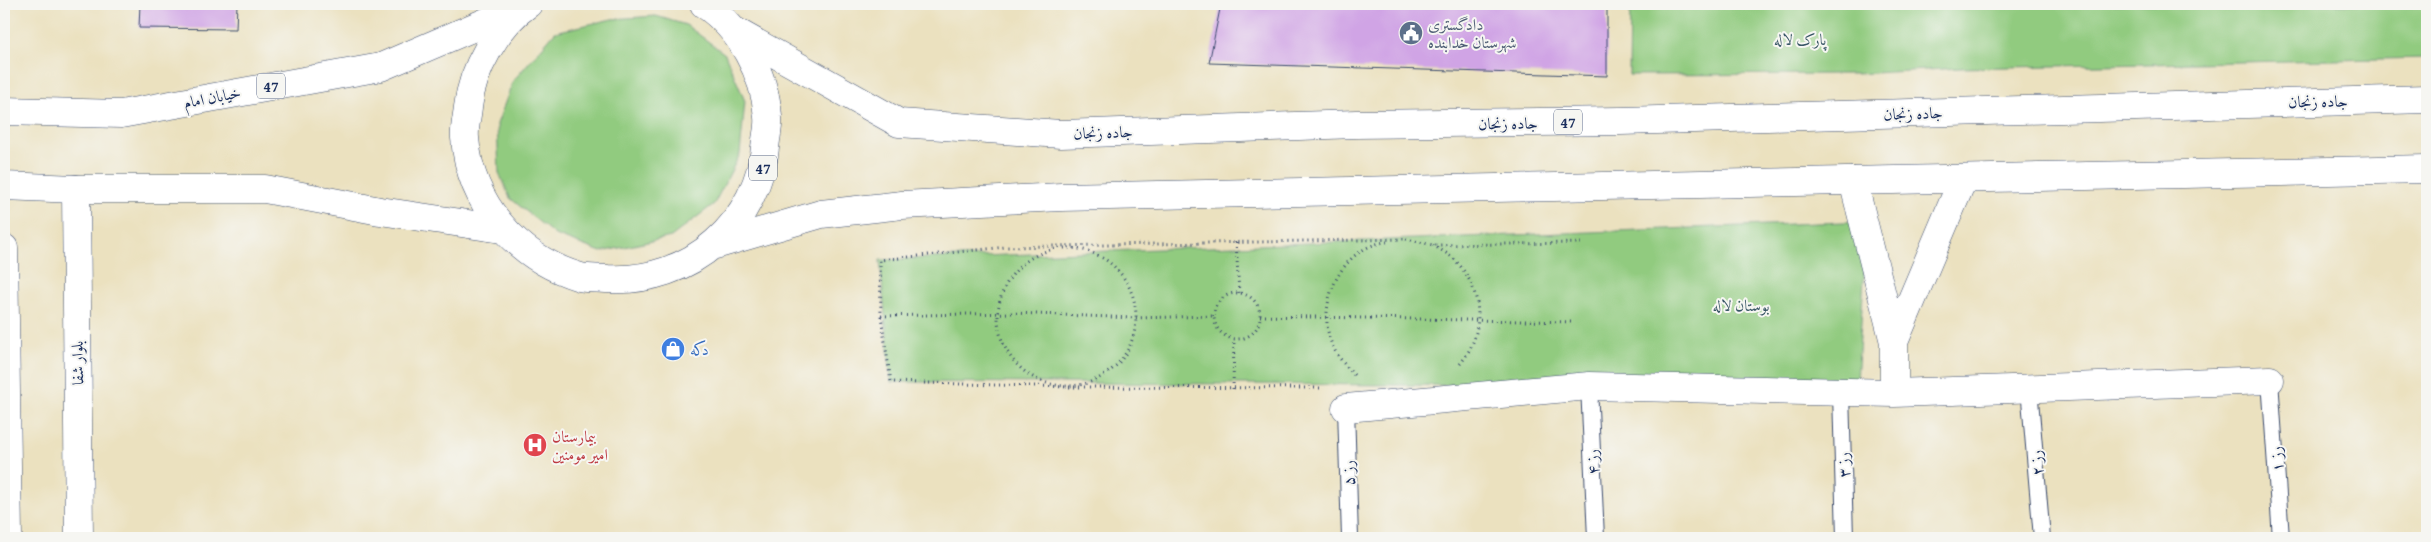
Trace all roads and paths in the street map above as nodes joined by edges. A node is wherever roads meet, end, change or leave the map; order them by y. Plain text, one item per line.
1 (527, 4) edge
2 (704, 4) edge
3 (733, 30) junction
4 (2427, 99) edge
5 (4, 111) edge
6 (2427, 169) edge
7 (1963, 179) junction
8 (1853, 181) junction
9 (4, 186) edge
10 (76, 189) junction
11 (502, 229) junction
12 (1407, 239) junction
13 (1236, 242) junction
14 (1582, 243) dead end
15 (715, 245) junction
16 (1433, 245) junction
17 (4, 248) edge
18 (1069, 248) junction
19 (1239, 293) junction
20 (881, 316) junction
21 (1214, 316) junction
22 (1260, 316) junction
23 (1135, 318) junction
24 (1327, 318) junction
25 (1478, 320) junction
26 (1574, 322) dead end
27 (1234, 339) junction
28 (1894, 342) junction
29 (1457, 368) dead end
30 (1356, 377) dead end
31 (2270, 380) joint
32 (1589, 386) junction
33 (1069, 387) junction
34 (2029, 388) junction
35 (1233, 389) junction
36 (1841, 392) junction
37 (1894, 393) junction
38 (1338, 398) junction
39 (8, 538) edge
40 (79, 538) edge
41 (1350, 538) edge
42 (1596, 538) edge
43 (1845, 538) edge
44 (2042, 538) edge
45 (2281, 538) edge

1 - 5 main road, خیابان امام / 47
1 - 11 main road, 47
2 - 3 main road, 47
3 - 4 main road, جاده زنجان / 47
3 - 15 main road, 47
6 - 7 main road, 47
7 - 8 main road, 47
7 - 28 main road
8 - 15 main road, 47
8 - 28 main road
9 - 10 main road
10 - 11 main road
10 - 40 main road, بلوار شفا
11 - 15 main road, 47
12 - 13 path
12 - 16 path
12 - 24 path
13 - 18 path
13 - 19 path
14 - 16 path
16 - 25 path
17 - 39 main road
18 - 20 path
18 - 23 path
18 - 33 path
19 - 21 path
19 - 22 path
20 - 23 path
20 - 33 path
21 - 23 path
21 - 27 path
22 - 24 path
22 - 27 path
23 - 33 path
24 - 25 path
24 - 30 path
25 - 26 path
25 - 29 path
27 - 35 path
28 - 37 main road
31 - 34 main road
31 - 45 lane, رز ۱
32 - 36 main road
32 - 38 main road
32 - 42 lane, رز ۴
33 - 35 path
34 - 37 main road
34 - 44 lane, رز ۲
35 - 38 path
36 - 37 main road
36 - 43 lane, رز ۳
38 - 41 lane, رز ۵

